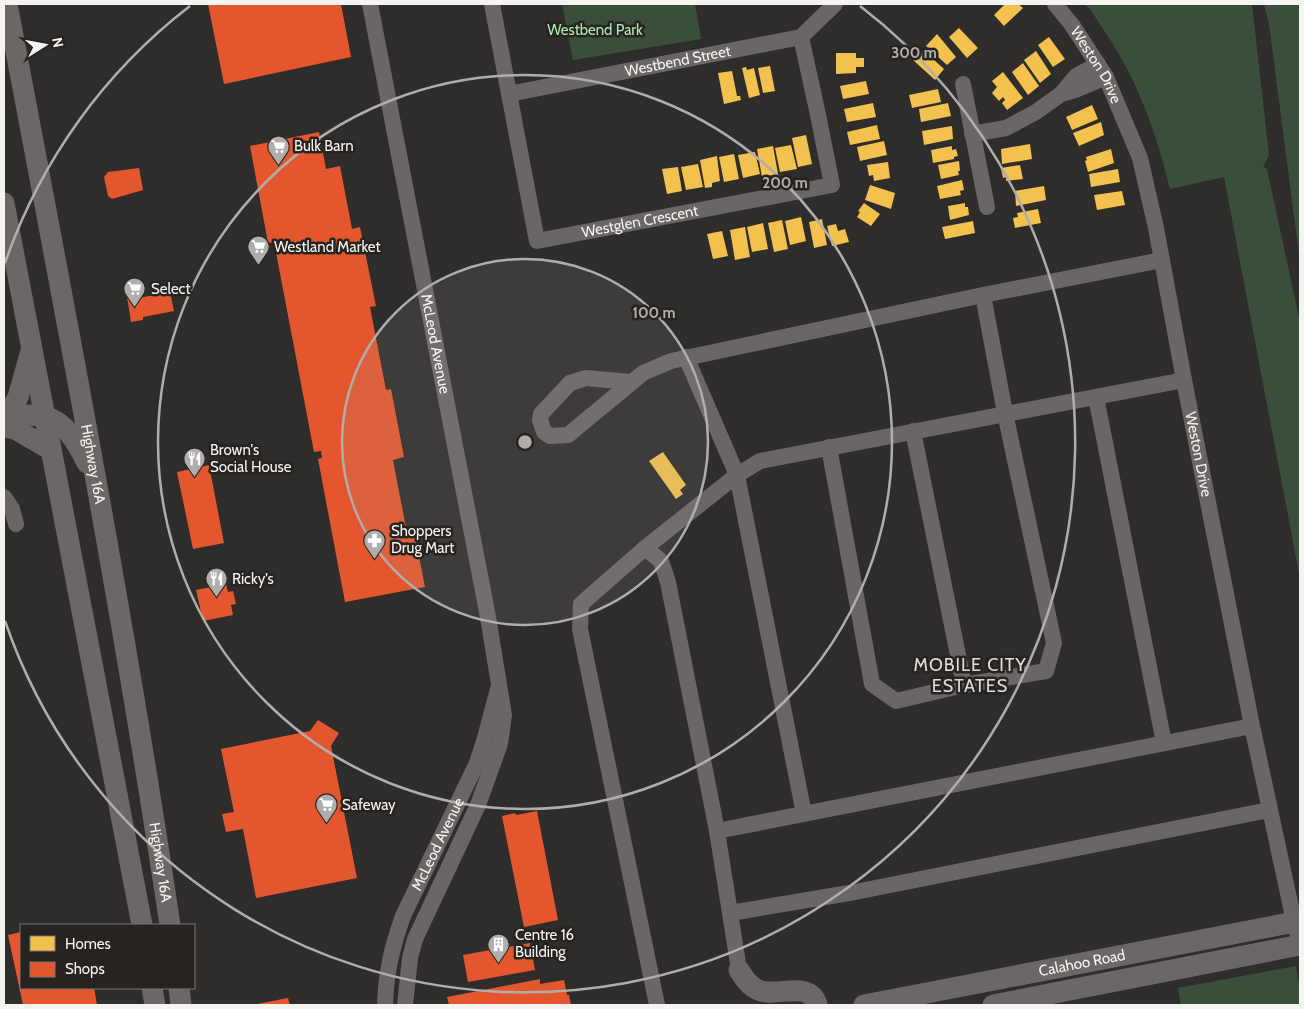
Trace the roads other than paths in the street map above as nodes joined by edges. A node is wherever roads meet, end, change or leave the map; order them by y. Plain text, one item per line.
1 (6, 4) edge
2 (370, 4) edge
3 (492, 4) edge
4 (835, 4) edge
5 (1055, 4) edge
6 (801, 38) junction
7 (1102, 70) junction
8 (963, 84) dead end
9 (509, 94) junction
10 (972, 134) junction
11 (4, 203) edge
12 (987, 207) dead end
13 (1162, 260) junction
14 (984, 295) junction
15 (32, 349) junction
16 (686, 357) junction
17 (1184, 380) junction
18 (630, 382) junction
19 (1096, 397) junction
20 (4, 413) edge
21 (1005, 413) junction
22 (44, 415) junction
23 (4, 418) edge
24 (4, 427) edge
25 (913, 431) junction
26 (829, 448) junction
27 (51, 450) junction
28 (737, 475) junction
29 (98, 486) junction
30 (4, 497) edge
31 (16, 524) dead end
32 (645, 548) junction
33 (499, 684) junction
34 (964, 685) junction
35 (1252, 726) junction
36 (1164, 743) junction
37 (1269, 810) junction
38 (804, 814) junction
39 (717, 831) junction
40 (730, 913) junction
41 (1297, 922) edge
42 (142, 924) edge
43 (170, 924) edge
44 (1300, 944) edge
45 (739, 970) joint
46 (152, 989) edge
47 (179, 989) edge
48 (155, 1005) edge
49 (181, 1005) edge
50 (385, 1005) edge
51 (405, 1005) edge
52 (656, 1005) edge
53 (817, 1005) edge
54 (864, 1005) edge
55 (993, 1005) edge

1 - 29 main road, Highway 16A
2 - 33 street, McLeod Avenue
3 - 9 street, Westglen Crescent
4 - 6 street
5 - 7 street, Weston Drive
6 - 9 street, Westbend Street
6 - 9 street, Westglen Crescent
7 - 10 street
7 - 13 street, Weston Drive
8 - 10 street
10 - 12 street
11 - 15 main road, Highway 16A
13 - 14 street
13 - 17 street, Weston Drive
14 - 16 street
14 - 21 street
15 - 20 main road
15 - 22 main road, Highway 16A
16 - 18 street
16 - 28 street
17 - 19 street
17 - 35 street, Weston Drive
18 - 18 street
19 - 21 street
19 - 36 street
21 - 25 street
21 - 34 street
22 - 23 main road
22 - 27 main road, Highway 16A
22 - 29 main road
24 - 27 main road
25 - 26 street
25 - 34 street
26 - 28 street
26 - 34 street
27 - 42 main road, Highway 16A
28 - 32 street
28 - 38 street
29 - 43 main road, Highway 16A
30 - 31 street
32 - 39 street
32 - 52 street
33 - 50 street, McLeod Avenue
33 - 51 street, McLeod Avenue
35 - 36 street
35 - 37 street, Weston Drive
36 - 38 street
37 - 40 street
37 - 41 street, Weston Drive
38 - 39 street
39 - 40 street
40 - 45 street
41 - 44 street, Weston Drive
41 - 54 main road, Calahoo Road
44 - 55 main road, Calahoo Road
45 - 53 main road
46 - 48 main road
47 - 49 main road

